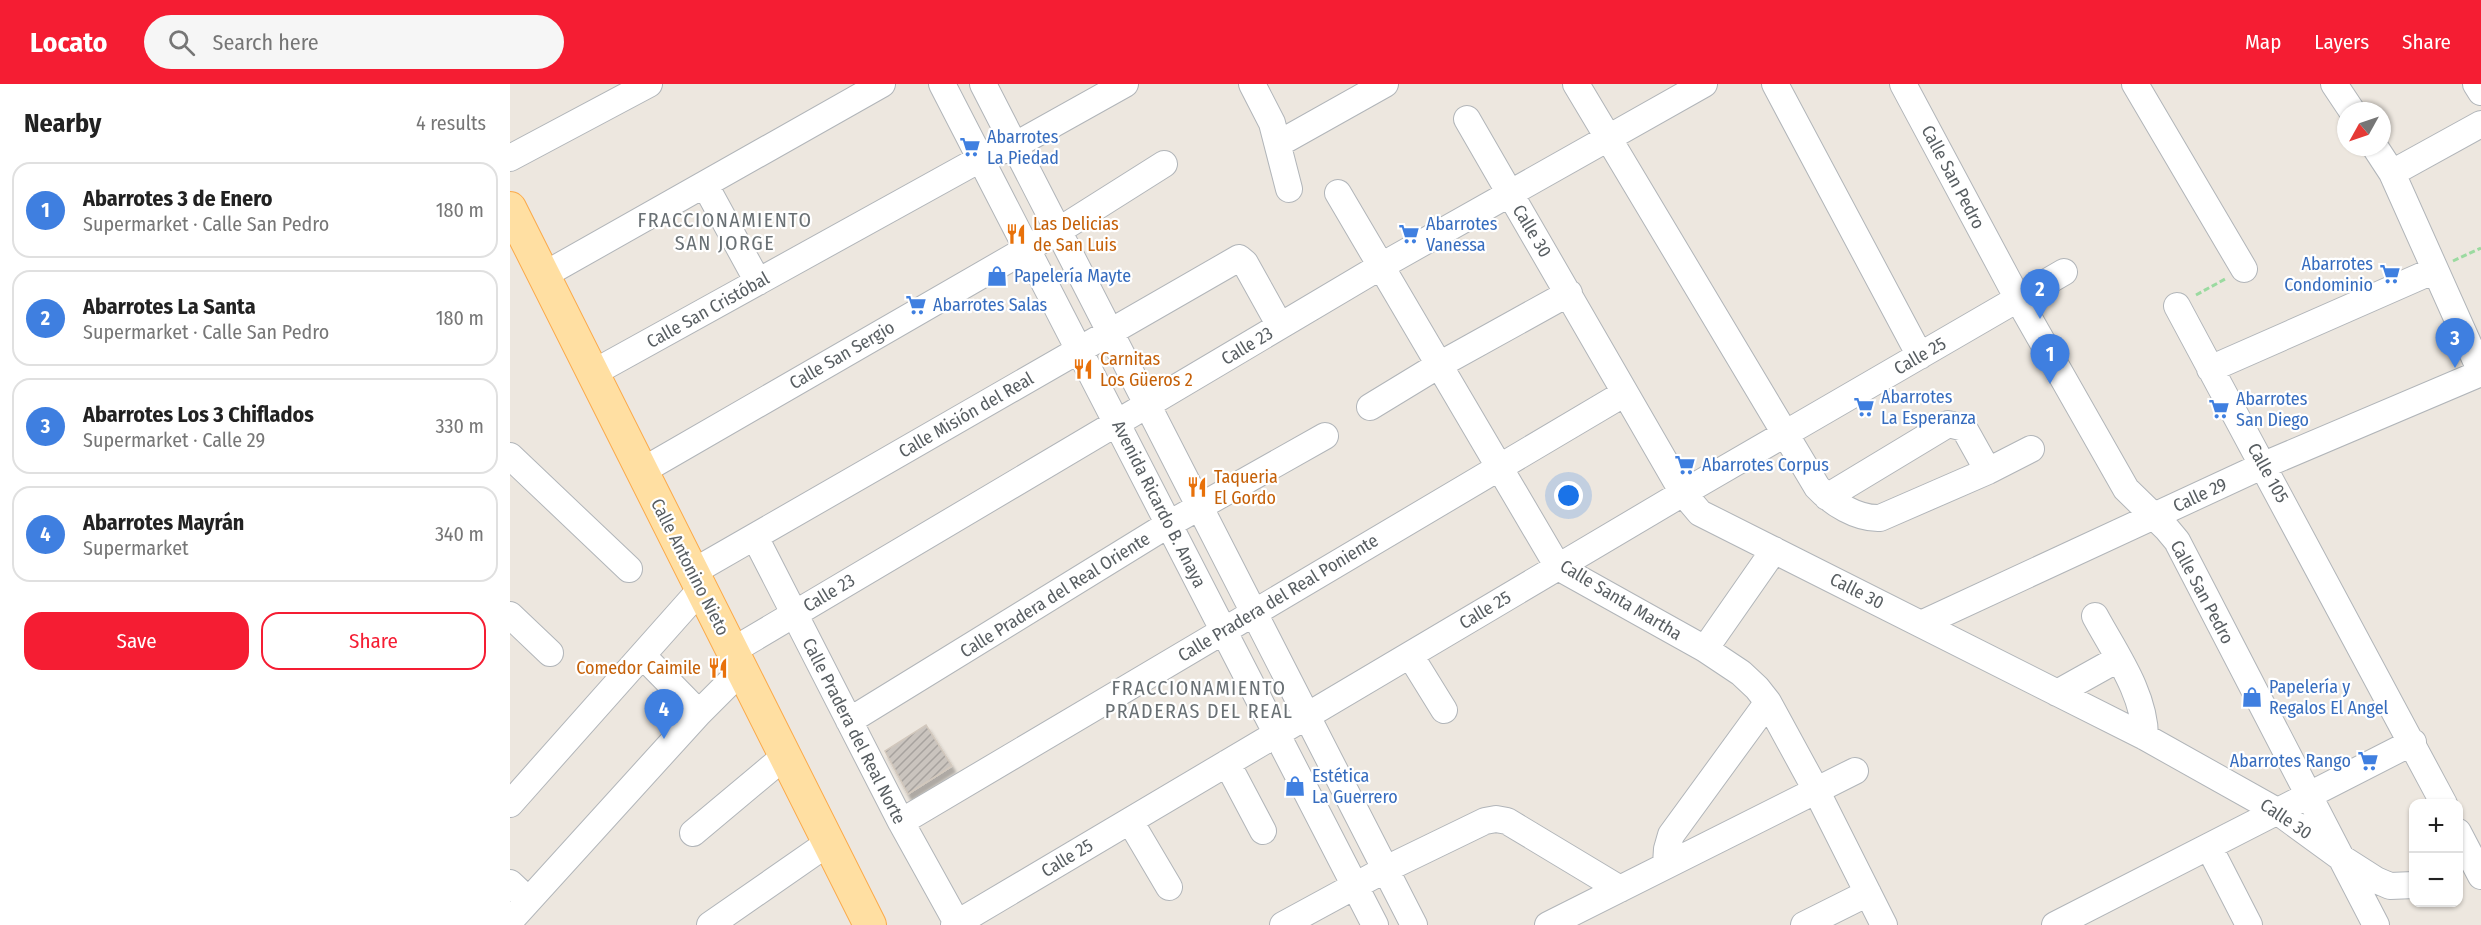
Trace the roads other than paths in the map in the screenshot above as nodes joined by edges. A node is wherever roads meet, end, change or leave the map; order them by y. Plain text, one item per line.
1 (650, 84) edge
2 (882, 84) edge
3 (942, 84) edge
4 (983, 84) edge
5 (1125, 84) edge
6 (1386, 84) edge
7 (1576, 84) edge
8 (1704, 84) edge
9 (1775, 84) edge
10 (1903, 84) edge
11 (2135, 84) edge
12 (2334, 84) edge
13 (2476, 84) edge
14 (1254, 85) edge
15 (2481, 92) edge
16 (2346, 102) edge
17 (1467, 119) dead end
18 (2481, 124) edge
19 (1608, 138) junction
20 (1278, 144) junction
21 (1014, 146) junction
22 (2381, 156) edge
23 (510, 158) edge
24 (980, 159) junction
25 (1164, 164) dead end
26 (2392, 173) junction
27 (705, 184) junction
28 (1289, 189) dead end
29 (1338, 193) dead end
30 (1509, 194) junction
31 (512, 217) edge
32 (1058, 231) junction
33 (1026, 248) junction
34 (1383, 265) junction
35 (2244, 269) road end
36 (2435, 270) junction
37 (2064, 272) dead end
38 (544, 275) junction
39 (758, 282) junction
40 (1569, 293) junction
41 (2018, 299) junction
42 (2177, 306) road end
43 (1280, 326) junction
44 (2472, 328) edge
45 (1110, 331) junction
46 (1079, 350) junction
47 (1920, 356) junction
48 (1439, 365) junction
49 (2211, 369) junction
50 (2481, 372) edge
51 (593, 373) junction
52 (1625, 393) junction
53 (1148, 406) junction
54 (1370, 407) dead end
55 (1117, 423) junction
56 (1787, 433) junction
57 (1325, 436) dead end
58 (2031, 449) dead end
59 (510, 456) edge
60 (2264, 465) junction
61 (1498, 466) junction
62 (642, 471) junction
63 (1988, 471) junction
64 (1683, 493) junction
65 (1827, 498) junction
66 (1200, 507) junction
67 (2154, 517) junction
68 (1169, 524) junction
69 (755, 537) junction
70 (1774, 550) junction
71 (1558, 567) junction
72 (629, 569) dead end
73 (697, 581) junction
74 (1254, 613) junction
75 (794, 614) junction
76 (510, 615) edge
77 (2095, 616) dead end
78 (1921, 624) junction
79 (1224, 631) junction
80 (1705, 649) junction
81 (550, 653) dead end
82 (1410, 655) junction
83 (643, 656) junction
84 (2118, 659) junction
85 (737, 660) junction
86 (2057, 693) junction
87 (1768, 702) junction
88 (1444, 710) dead end
89 (699, 713) junction
90 (1307, 716) junction
91 (849, 722) junction
92 (1277, 733) junction
93 (2145, 737) junction
94 (2413, 742) junction
95 (785, 756) junction
96 (1227, 763) junction
97 (1855, 771) dead end
98 (1816, 790) junction
99 (2308, 796) junction
100 (2442, 799) edge
101 (510, 804) edge
102 (2277, 811) junction
103 (1130, 821) junction
104 (901, 822) junction
105 (1263, 831) dead end
106 (693, 833) dead end
107 (828, 843) junction
108 (2463, 843) edge
109 (2209, 846) junction
110 (2340, 858) junction
111 (1666, 864) junction
112 (2473, 865) edge
113 (1386, 869) junction
114 (1355, 885) junction
115 (2409, 885) edge
116 (1169, 887) dead end
117 (1620, 889) junction
118 (519, 892) edge
119 (1868, 893) junction
120 (734, 917) edge
121 (510, 920) edge
122 (955, 924) edge
123 (710, 925) edge
124 (870, 925) edge
125 (1284, 925) edge
126 (1375, 925) edge
127 (1414, 925) edge
128 (1548, 925) edge
129 (1804, 925) edge
130 (1884, 925) edge
131 (2055, 925) edge
132 (2249, 925) edge
133 (2376, 925) edge

1 - 23 street
2 - 27 street
3 - 24 street, Avenida Ricardo B. Anaya
4 - 21 street, Avenida Ricardo B. Anaya
5 - 21 street, Calle San Cristóbal
6 - 20 street
7 - 19 street
8 - 19 street, Calle 23
9 - 47 street
10 - 41 street, Calle San Pedro
11 - 35 street
12 - 16 street
13 - 15 street
14 - 20 street
17 - 30 street, Calle 30
18 - 26 street
19 - 30 street, Calle 23
19 - 56 street
20 - 28 street
21 - 24 street, Calle San Cristóbal
21 - 32 street, Avenida Ricardo B. Anaya
22 - 26 street
24 - 33 street, Avenida Ricardo B. Anaya
24 - 39 street, Calle San Cristóbal
25 - 32 street, Calle San Sergio
26 - 36 street
27 - 38 street
27 - 39 street
29 - 34 street, Calle Santa Martha
30 - 34 street, Calle 23
30 - 40 street, Calle 30
31 - 38 main road, Calle Antonino Nieto
32 - 33 street, Calle San Sergio
32 - 45 street, Avenida Ricardo B. Anaya
33 - 46 street, Avenida Ricardo B. Anaya
33 - 62 street, Calle San Sergio
34 - 43 street, Calle 23
34 - 48 street, Calle Santa Martha
36 - 44 street
36 - 49 street
37 - 41 street, Calle 25
38 - 51 main road, Calle Antonino Nieto
39 - 51 street, Calle San Cristóbal
40 - 48 street
40 - 52 street, Calle 30
41 - 47 street, Calle 25
41 - 67 street, Calle San Pedro
42 - 49 street, Calle 105
43 - 45 street, Calle Misión del Real
43 - 53 street, Calle 23
44 - 50 street
45 - 46 street, Calle Misión del Real
45 - 53 street, Avenida Ricardo B. Anaya
46 - 55 street, Avenida Ricardo B. Anaya
46 - 69 street, Calle Misión del Real
47 - 56 street, Calle 25
48 - 54 street
48 - 61 street, Calle Santa Martha
49 - 60 street, Calle 105
50 - 60 street, Calle 29
51 - 62 main road, Calle Antonino Nieto
52 - 61 street, Calle Pradera del Real Poniente
52 - 64 street, Calle 30
53 - 55 street, Calle 23
53 - 66 street, Avenida Ricardo B. Anaya
55 - 68 street, Avenida Ricardo B. Anaya
55 - 75 street, Calle 23
56 - 64 street, Calle 25
56 - 65 street
57 - 66 street, Calle Pradera del Real Oriente
58 - 63 street
59 - 72 street
60 - 67 street, Calle 29
60 - 94 street, Calle 105
61 - 71 street, Calle Santa Martha
61 - 74 street, Calle Pradera del Real Poniente
62 - 73 main road, Calle Antonino Nieto
63 - 65 street
63 - 65 street
64 - 70 street, Calle 30
64 - 71 street, Calle 25
66 - 68 street, Calle Pradera del Real Oriente
66 - 74 street, Avenida Ricardo B. Anaya
67 - 78 street, Calle 29
67 - 99 street, Calle San Pedro
68 - 79 street, Avenida Ricardo B. Anaya
68 - 91 street, Calle Pradera del Real Oriente
69 - 73 street, Calle Misión del Real
69 - 75 street, Calle Pradera del Real Norte
70 - 78 street, Calle 30
70 - 80 street
71 - 80 street, Calle Santa Martha
71 - 82 street, Calle 25
73 - 83 street, Calle Misión del Real
73 - 85 main road, Calle Antonino Nieto
74 - 79 street, Calle Pradera del Real Poniente
74 - 90 street, Avenida Ricardo B. Anaya
75 - 85 street, Calle 23
75 - 91 street, Calle Pradera del Real Norte
76 - 81 street
77 - 84 street
78 - 86 street, Calle 30
79 - 92 street, Avenida Ricardo B. Anaya
79 - 104 street, Calle Pradera del Real Poniente
80 - 87 street, Calle Santa Martha
82 - 88 street
82 - 90 street, Calle 25
83 - 89 street
83 - 101 street, Calle Misión del Real
84 - 86 street
84 - 93 street
85 - 89 street, Calle 23
85 - 95 main road, Calle Antonino Nieto
86 - 93 street, Calle 30
87 - 98 street, Calle Santa Martha
87 - 111 street
89 - 118 street, Calle 23
90 - 92 street, Calle 25
90 - 113 street, Avenida Ricardo B. Anaya
91 - 104 street, Calle Pradera del Real Norte
92 - 96 street, Calle 25
92 - 114 street, Avenida Ricardo B. Anaya
93 - 102 street, Calle 30
94 - 99 street
94 - 100 street, Calle 105
95 - 106 street
95 - 107 main road, Calle Antonino Nieto
96 - 103 street, Calle 25
96 - 105 street
97 - 98 street
98 - 111 street
98 - 119 street, Calle Santa Martha
99 - 102 street
99 - 110 street, Calle San Pedro
102 - 109 street
102 - 110 street, Calle 30
103 - 116 street
103 - 122 street, Calle 25
104 - 122 street, Calle Pradera del Real Norte
107 - 120 street
107 - 124 main road, Calle Antonino Nieto
108 - 112 street
109 - 131 street
109 - 132 street
110 - 115 street, Calle 30
110 - 133 street, Calle San Pedro
111 - 117 street
113 - 114 street
113 - 117 street
113 - 127 street, Avenida Ricardo B. Anaya
114 - 125 street
114 - 126 street, Avenida Ricardo B. Anaya
117 - 128 street
118 - 121 street, Calle 23
119 - 129 street
119 - 130 street, Calle Santa Martha
120 - 123 street

